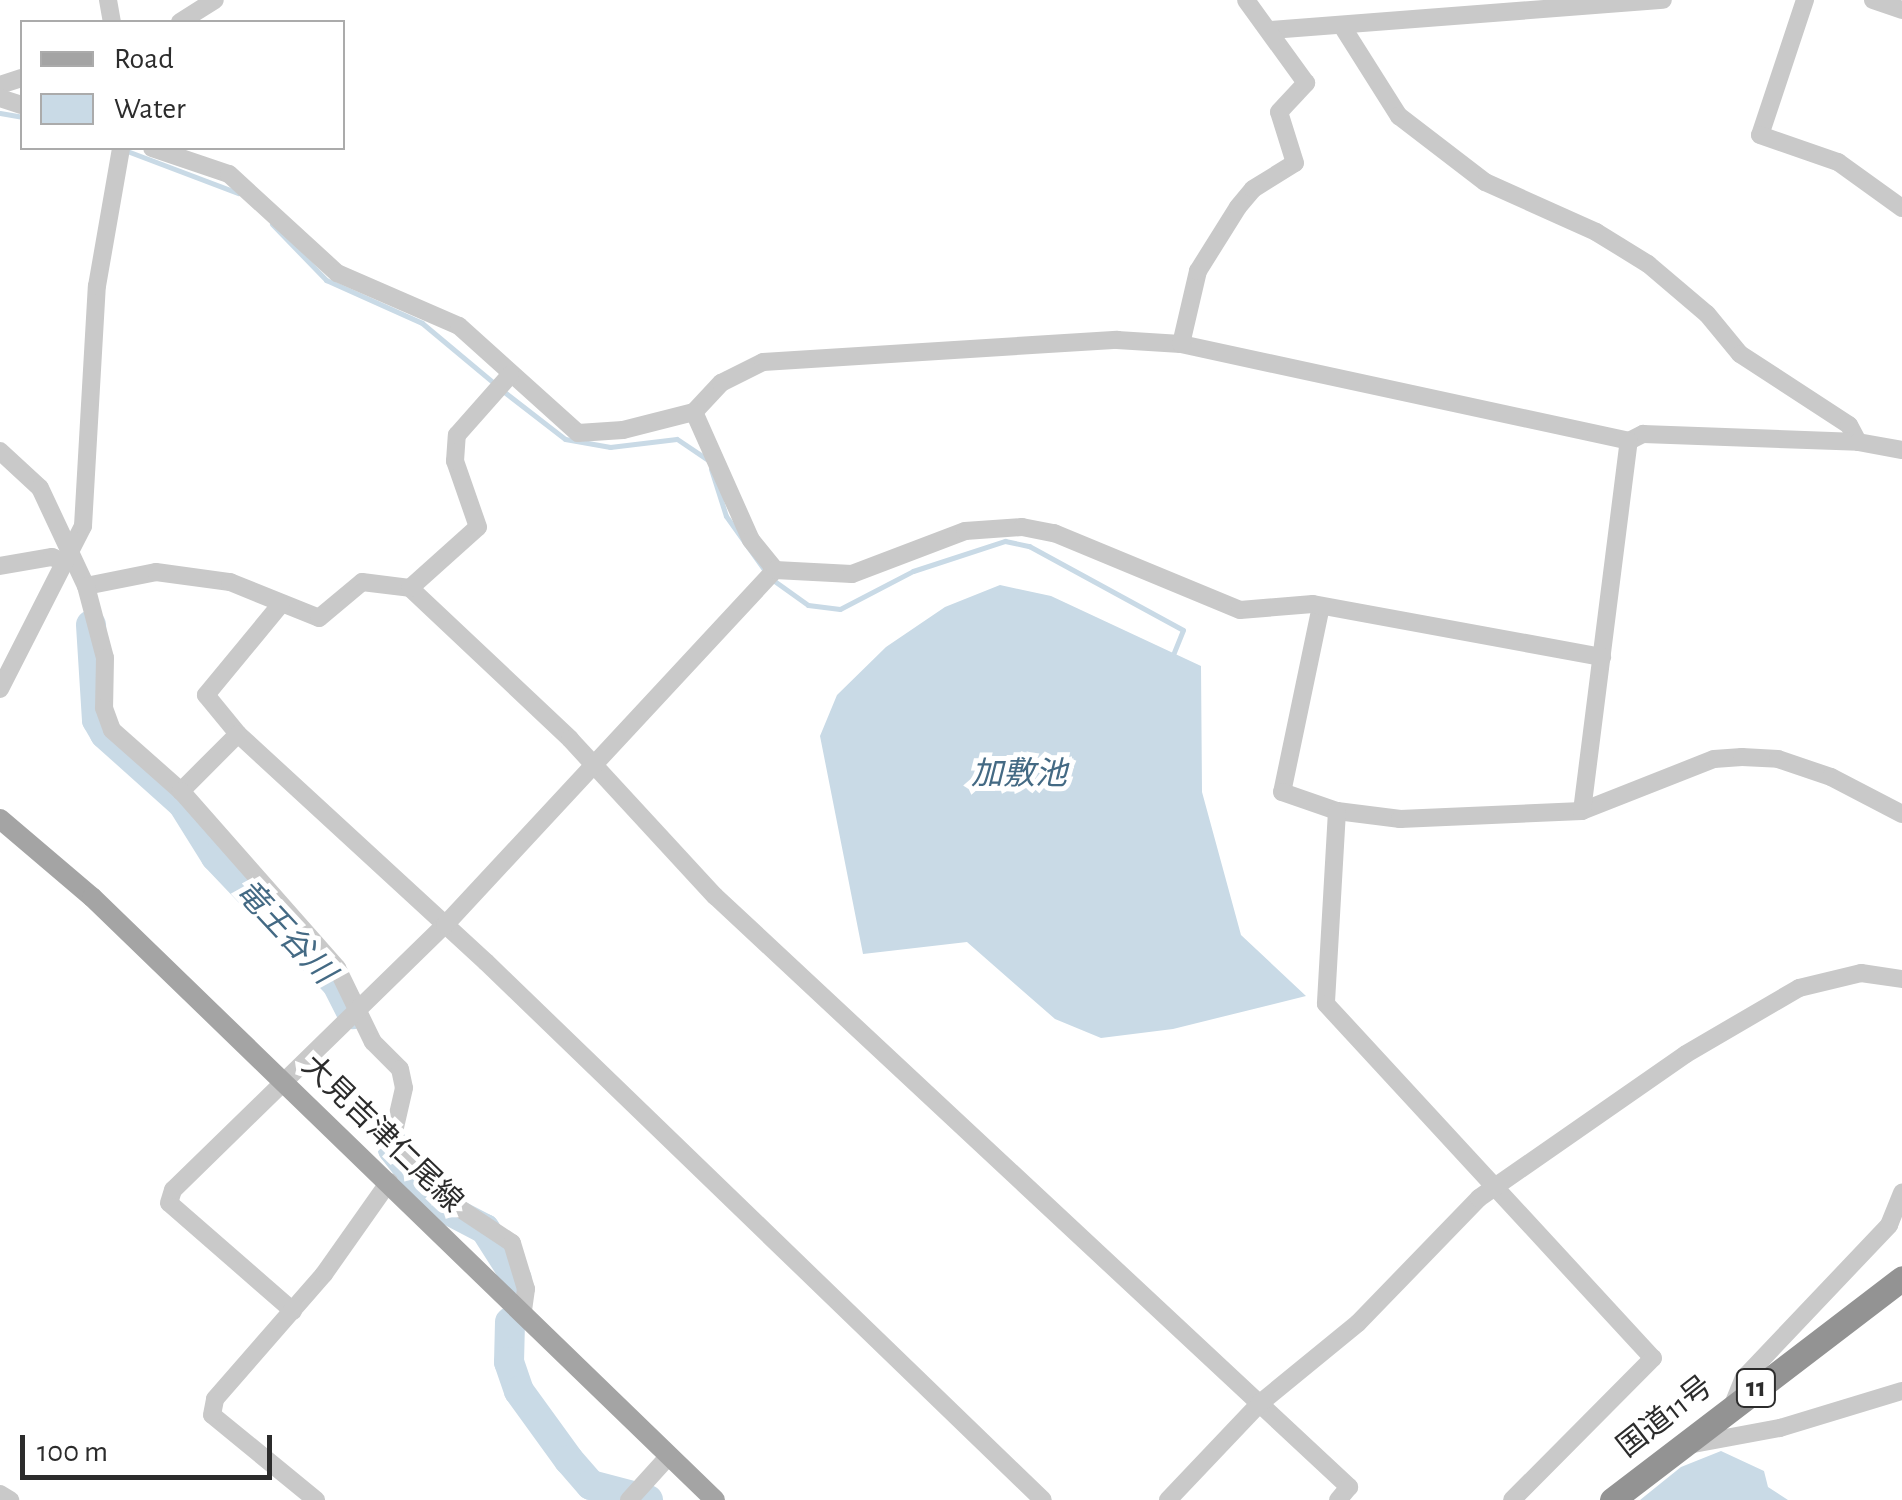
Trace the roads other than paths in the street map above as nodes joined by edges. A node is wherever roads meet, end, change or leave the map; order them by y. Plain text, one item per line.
1 (215, 0) edge
2 (1246, 0) edge
3 (1663, 0) edge
4 (1805, 0) edge
5 (1873, 0) edge
6 (1902, 10) edge
7 (183, 20) edge
8 (1342, 26) junction
9 (1271, 30) junction
10 (158, 150) edge
11 (120, 151) edge
12 (1902, 208) edge
13 (1181, 344) junction
14 (502, 382) junction
15 (694, 412) junction
16 (1630, 440) junction
17 (1858, 442) junction
18 (1902, 450) edge
19 (0, 451) edge
20 (67, 556) junction
21 (0, 566) edge
22 (775, 570) junction
23 (86, 586) junction
24 (410, 588) junction
25 (281, 604) junction
26 (1321, 606) junction
27 (1602, 656) junction
28 (0, 689) edge
29 (238, 734) junction
30 (593, 766) junction
31 (181, 791) junction
32 (1337, 811) junction
33 (1582, 811) junction
34 (1902, 814) edge
35 (0, 820) edge
36 (445, 925) junction
37 (1902, 979) edge
38 (353, 1013) junction
39 (282, 1079) junction
40 (389, 1182) junction
41 (1495, 1187) junction
42 (1902, 1193) edge
43 (1902, 1278) edge
44 (523, 1310) junction
45 (294, 1311) junction
46 (1902, 1392) edge
47 (1259, 1404) junction
48 (1731, 1408) junction
49 (1683, 1446) junction
50 (668, 1458) junction
51 (288, 1493) edge
52 (0, 1494) edge
53 (635, 1494) edge
54 (10, 1500) edge
55 (316, 1500) edge
56 (715, 1500) edge
57 (1044, 1500) edge
58 (1168, 1500) edge
59 (1338, 1500) edge
60 (1512, 1500) edge
61 (1612, 1500) edge

1 - 7 street
2 - 9 street
3 - 8 street
4 - 12 street
5 - 6 street
8 - 9 street
8 - 17 street
9 - 13 street
10 - 14 street
11 - 20 street
13 - 15 street
13 - 16 street
14 - 15 street
14 - 24 street
15 - 22 street
16 - 17 street
16 - 27 street
17 - 18 street
19 - 20 street
20 - 21 street
20 - 23 street
20 - 28 street
22 - 26 street
22 - 30 street
23 - 25 street
23 - 31 street
24 - 25 street
24 - 30 street
25 - 29 street
26 - 27 street
26 - 32 street
27 - 33 street
29 - 31 street
29 - 36 street
30 - 36 street
30 - 47 street
31 - 38 street
32 - 33 street
32 - 41 street
33 - 34 street
35 - 39 main road, 大見吉津仁尾線
36 - 38 street
36 - 57 street
37 - 41 street
38 - 39 street
38 - 44 street
39 - 40 main road, 大見吉津仁尾線
39 - 45 street
40 - 44 main road, 大見吉津仁尾線
40 - 45 street
41 - 47 street
41 - 60 street
42 - 48 street
43 - 48 highway, 国道11号 / 11
44 - 50 main road, 大見吉津仁尾線
45 - 51 street
46 - 49 street
47 - 58 street
47 - 59 street
48 - 49 highway, 国道11号 / 11
49 - 61 highway, 国道11号 / 11
50 - 53 street
50 - 56 main road, 大見吉津仁尾線
51 - 55 street
52 - 54 street

